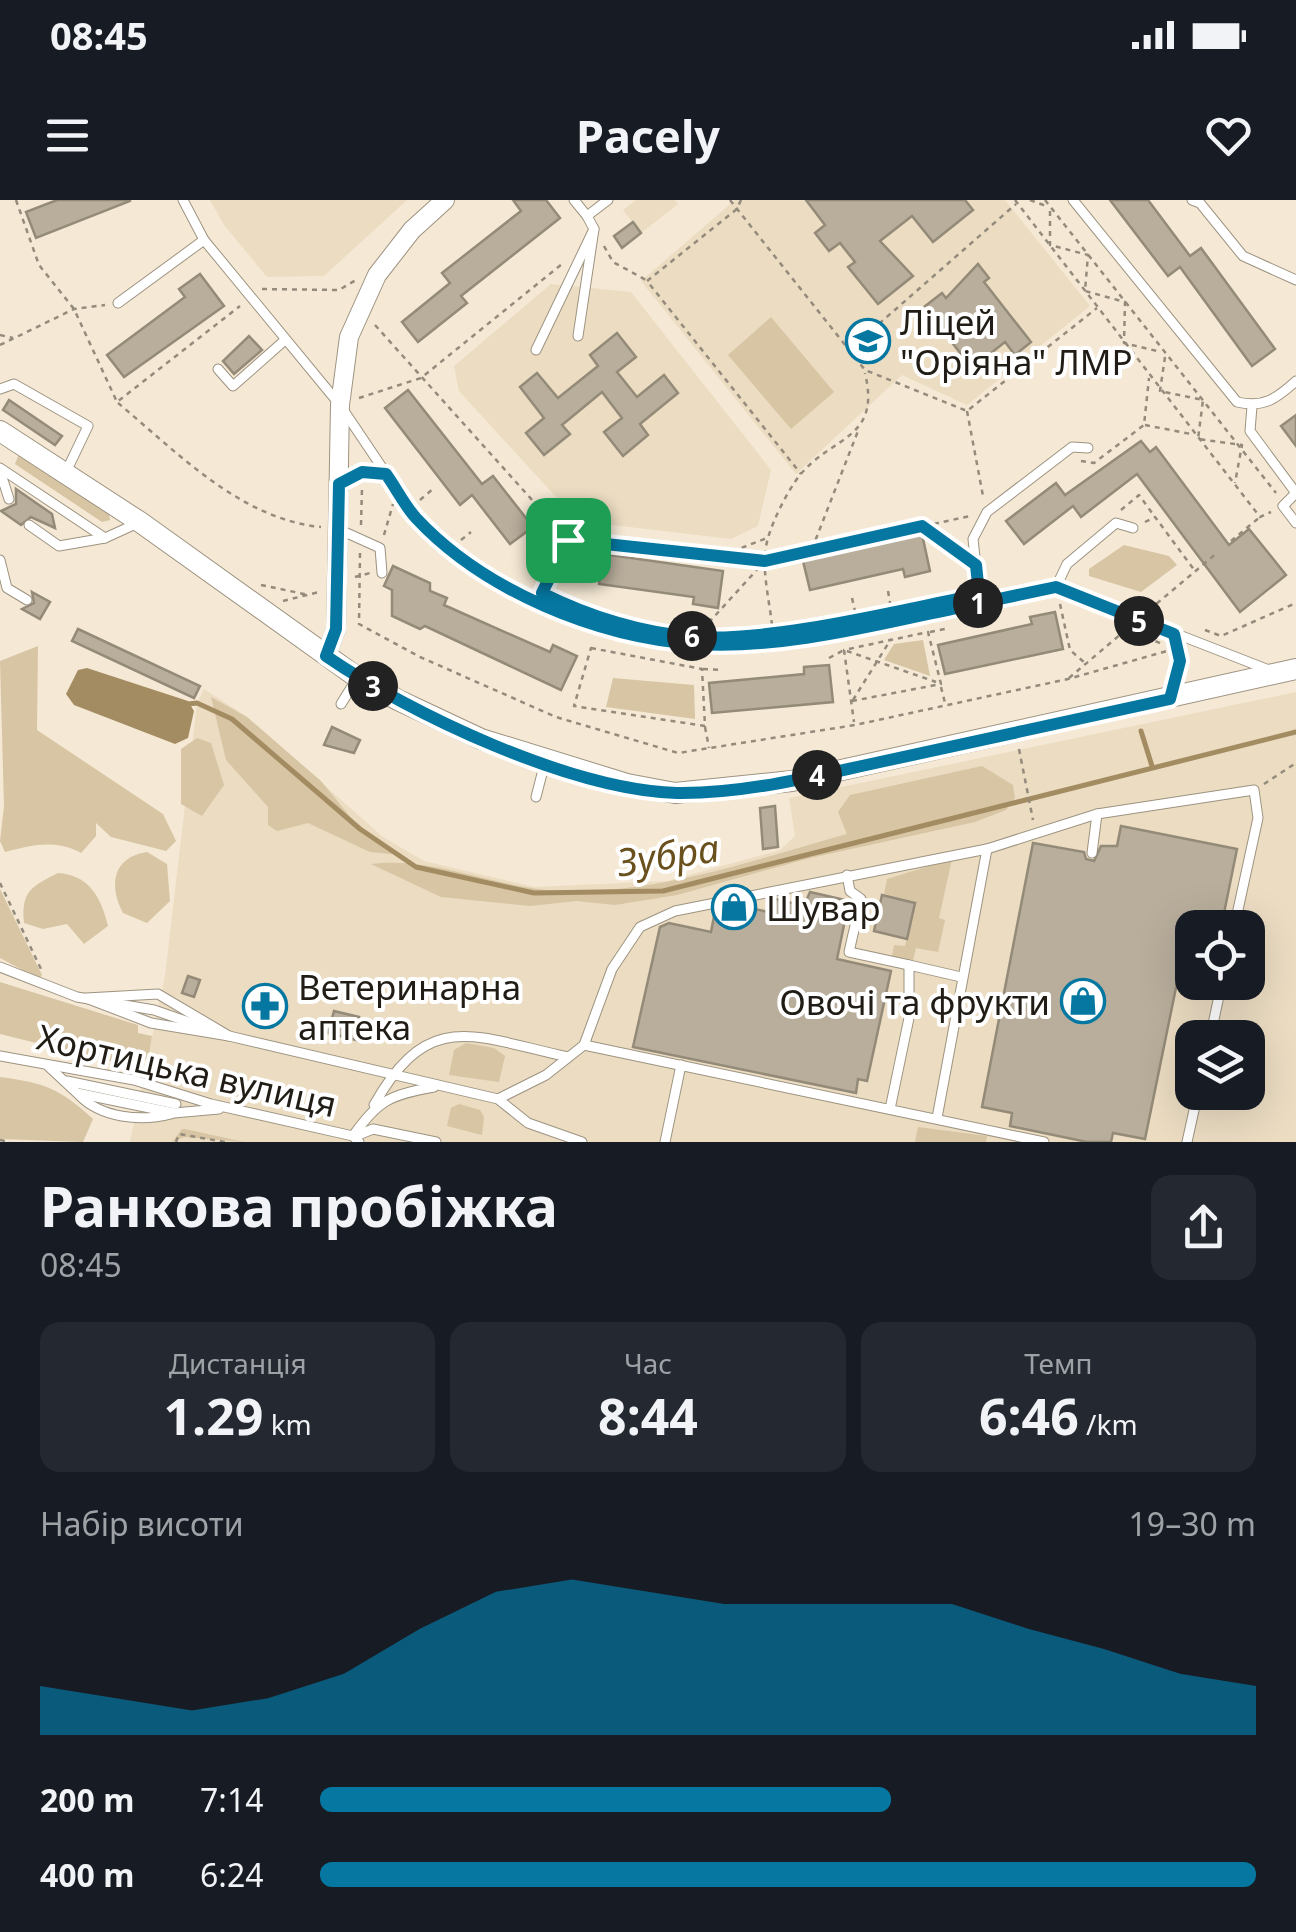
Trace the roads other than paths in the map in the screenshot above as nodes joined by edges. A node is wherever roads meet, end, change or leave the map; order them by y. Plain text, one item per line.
1 (182, 200) edge
2 (445, 200) edge
3 (574, 200) edge
4 (608, 200) edge
5 (1073, 200) edge
6 (1192, 200) edge
7 (587, 216) junction
8 (594, 229) junction
9 (204, 240) junction
10 (1296, 280) edge
11 (118, 302) road end
12 (578, 336) dead end
13 (285, 340) junction
14 (536, 350) dead end
15 (218, 369) dead end
16 (1296, 382) edge
17 (0, 388) edge
18 (349, 402) junction
19 (1252, 406) junction
20 (0, 431) edge
21 (1088, 448) dead end
22 (0, 470) edge
23 (66, 472) junction
24 (386, 474) junction
25 (339, 484) junction
26 (9, 499) dead end
27 (140, 522) junction
28 (1296, 524) edge
29 (30, 525) dead end
30 (1133, 528) road end
31 (338, 529) junction
32 (105, 538) junction
33 (0, 560) edge
34 (382, 573) road end
35 (1056, 587) junction
36 (27, 600) dead end
37 (980, 603) junction
38 (1174, 634) junction
39 (326, 656) junction
40 (1288, 672) edge
41 (358, 678) junction
42 (1170, 699) junction
43 (341, 704) dead end
44 (545, 762) junction
45 (536, 796) dead end
46 (1096, 814) junction
47 (987, 849) junction
48 (1092, 853) dead end
49 (848, 875) junction
50 (1238, 910) edge
51 (909, 965) junction
52 (0, 967) edge
53 (961, 976) junction
54 (86, 998) junction
55 (229, 1036) junction
56 (584, 1045) junction
57 (0, 1056) edge
58 (568, 1057) junction
59 (46, 1064) junction
60 (681, 1064) junction
61 (391, 1074) junction
62 (64, 1080) junction
63 (441, 1086) junction
64 (498, 1100) junction
65 (374, 1106) junction
66 (229, 1108) junction
67 (175, 1109) junction
68 (890, 1110) junction
69 (1194, 1110) edge
70 (937, 1118) junction
71 (1005, 1138) edge
72 (356, 1139) edge
73 (436, 1142) edge
74 (582, 1142) edge
75 (664, 1142) edge
76 (1044, 1142) edge
77 (1187, 1142) edge

1 - 9 lane
2 - 18 street
3 - 7 lane
4 - 7 lane
5 - 19 lane
6 - 10 lane
7 - 8 lane
8 - 12 lane
8 - 14 lane
9 - 11 lane
9 - 13 lane
13 - 15 lane
13 - 18 lane
16 - 19 lane
17 - 23 lane
18 - 24 lane
18 - 25 street
19 - 28 lane
20 - 23 street
21 - 37 lane
22 - 26 lane
22 - 32 lane
23 - 27 street
24 - 25 lane
24 - 37 lane
25 - 31 street
27 - 32 lane
27 - 39 street
29 - 32 lane
30 - 35 lane
31 - 34 lane
31 - 39 street
33 - 36 lane
35 - 37 lane
35 - 38 lane
38 - 40 lane
38 - 42 lane
39 - 41 street
40 - 42 street
41 - 43 lane
41 - 44 street
42 - 44 street
44 - 45 lane
46 - 47 lane
46 - 48 lane
46 - 50 lane
47 - 49 lane
47 - 53 lane
49 - 51 lane
49 - 56 lane
51 - 53 lane
51 - 68 lane
52 - 54 lane, Хортицька вулиця
53 - 70 lane
54 - 55 lane
54 - 55 lane
55 - 61 lane, Хортицька вулиця
56 - 58 lane
56 - 60 lane
57 - 59 lane, Хортицька вулиця
58 - 61 lane
58 - 64 lane
59 - 62 lane
59 - 66 lane, Хортицька вулиця
60 - 68 lane
60 - 75 lane
61 - 63 lane, Хортицька вулиця
61 - 65 lane
62 - 67 lane
62 - 67 lane
63 - 64 lane, Хортицька вулиця
63 - 65 lane
64 - 74 lane, Хортицька вулиця
65 - 72 lane
66 - 67 lane
66 - 72 lane, Хортицька вулиця
68 - 70 lane
69 - 77 lane
70 - 71 lane
71 - 76 lane
72 - 73 lane, Хортицька вулиця

